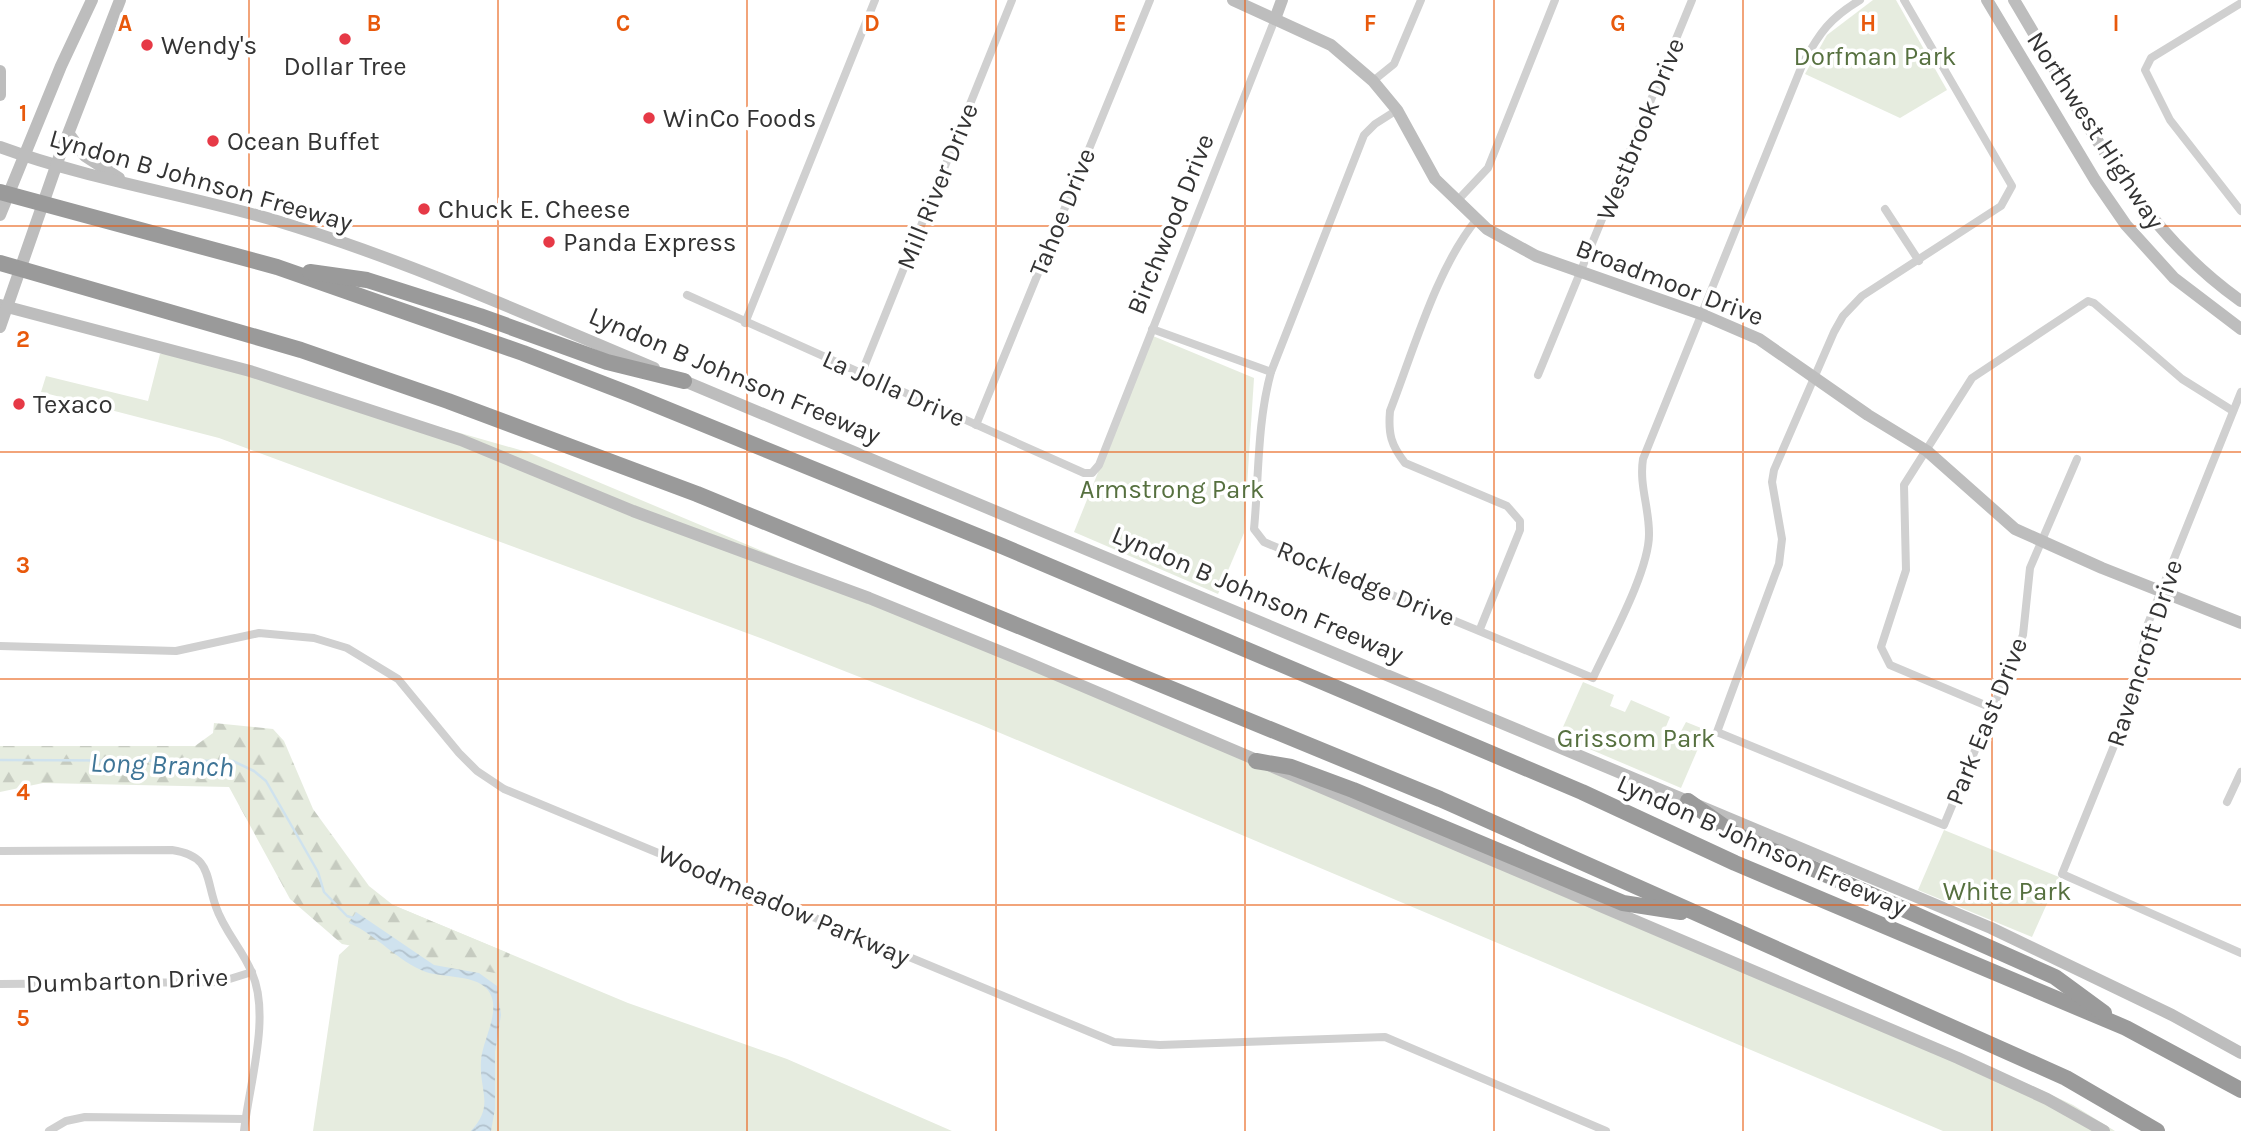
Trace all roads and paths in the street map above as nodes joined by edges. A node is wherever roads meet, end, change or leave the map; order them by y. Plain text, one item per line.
1 (92, 0) edge
2 (875, 0) edge
3 (1012, 0) edge
4 (1150, 0) edge
5 (1233, 0) edge
6 (1282, 0) edge
7 (1421, 0) edge
8 (1555, 0) edge
9 (1692, 0) edge
10 (1860, 0) edge
11 (1904, 0) edge
12 (1987, 0) edge
13 (2014, 0) edge
14 (118, 1) edge
15 (2241, 3) edge
16 (1275, 19) junction
17 (0, 71) edge
18 (1373, 81) junction
19 (0, 95) edge
20 (1397, 110) junction
21 (69, 134) junction
22 (0, 147) edge
23 (26, 156) junction
24 (57, 164) junction
25 (132, 185) junction
26 (0, 192) edge
27 (1457, 201) junction
28 (1885, 209) dead end
29 (2241, 211) edge
30 (0, 215) edge
31 (1477, 219) junction
32 (1919, 261) junction
33 (0, 263) edge
34 (276, 267) junction
35 (1582, 272) junction
36 (687, 295) dead end
37 (2241, 301) edge
38 (4, 307) edge
39 (1701, 314) junction
40 (745, 323) junction
41 (0, 327) edge
42 (1152, 329) junction
43 (2241, 329) edge
44 (862, 372) junction
45 (1271, 372) junction
46 (1538, 375) dead end
47 (1814, 377) junction
48 (684, 381) junction
49 (2241, 392) edge
50 (2233, 411) junction
51 (976, 425) junction
52 (1927, 451) junction
53 (2077, 459) dead end
54 (1099, 465) joint
55 (2041, 542) junction
56 (2162, 590) junction
57 (2241, 623) edge
58 (1480, 629) junction
59 (0, 646) edge
60 (1992, 708) junction
61 (1256, 761) junction
62 (2241, 772) edge
63 (1688, 801) junction
64 (2227, 802) dead end
65 (0, 851) edge
66 (1700, 914) junction
67 (2241, 953) edge
68 (252, 972) junction
69 (0, 984) edge
70 (2126, 1028) junction
71 (2241, 1053) edge
72 (2241, 1090) edge
73 (245, 1119) junction
74 (49, 1131) edge
75 (244, 1131) edge
76 (1606, 1131) edge
77 (2104, 1131) edge
78 (2157, 1131) edge

1 - 23 main road
2 - 40 street
3 - 44 street, Mill River Drive
4 - 51 street, Tahoe Drive
5 - 16 main road, Broadmoor Drive
6 - 16 main road, Birchwood Drive
7 - 18 street
8 - 27 street
9 - 35 street, Westbrook Drive
10 - 39 street
11 - 32 street
12 - 43 main road, Northwest Highway
13 - 37 main road, Northwest Highway
14 - 21 main road
15 - 29 street
16 - 18 main road, Broadmoor Drive
16 - 42 street, Birchwood Drive
17 - 19 main road
18 - 20 main road, Broadmoor Drive
20 - 27 main road, Broadmoor Drive
20 - 45 street, Rockledge Drive
21 - 24 main road
21 - 25 main road
22 - 23 main road, Lyndon B Johnson Freeway
23 - 24 main road, Lyndon B Johnson Freeway
23 - 30 main road
24 - 25 main road, Lyndon B Johnson Freeway
24 - 38 main road
25 - 48 main road, Lyndon B Johnson Freeway
26 - 34 highway, Lyndon B Johnson Freeway
27 - 31 main road, Broadmoor Drive
28 - 32 street
31 - 35 main road, Broadmoor Drive
31 - 58 street
32 - 47 street
33 - 66 highway
34 - 48 highway
34 - 70 highway, Lyndon B Johnson Freeway
35 - 39 main road, Broadmoor Drive
35 - 46 street, Westbrook Drive
36 - 40 street, La Jolla Drive
38 - 41 main road
38 - 61 main road
39 - 47 main road, Broadmoor Drive
39 - 58 street, Rockledge Drive
40 - 44 street, La Jolla Drive
42 - 45 street
42 - 54 street, Birchwood Drive
44 - 51 street, La Jolla Drive
45 - 58 street, Rockledge Drive
47 - 52 main road, Broadmoor Drive
47 - 60 street, Park East Drive
48 - 63 main road, Lyndon B Johnson Freeway
49 - 50 street, Ravencroft Drive
50 - 52 street
50 - 56 street, Ravencroft Drive
51 - 54 street, La Jolla Drive
52 - 55 main road, Broadmoor Drive
52 - 60 street
53 - 55 street, Park East Drive
55 - 56 main road, Broadmoor Drive
55 - 60 street, Park East Drive
56 - 57 main road, Broadmoor Drive
56 - 67 street, Ravencroft Drive
59 - 76 street, Woodmeadow Parkway
61 - 66 highway
61 - 77 main road
62 - 64 street
63 - 70 highway
63 - 71 main road, Lyndon B Johnson Freeway
65 - 68 street
66 - 78 highway
68 - 69 street, Dumbarton Drive
68 - 73 street
70 - 72 highway, Lyndon B Johnson Freeway
73 - 74 street
73 - 75 street

